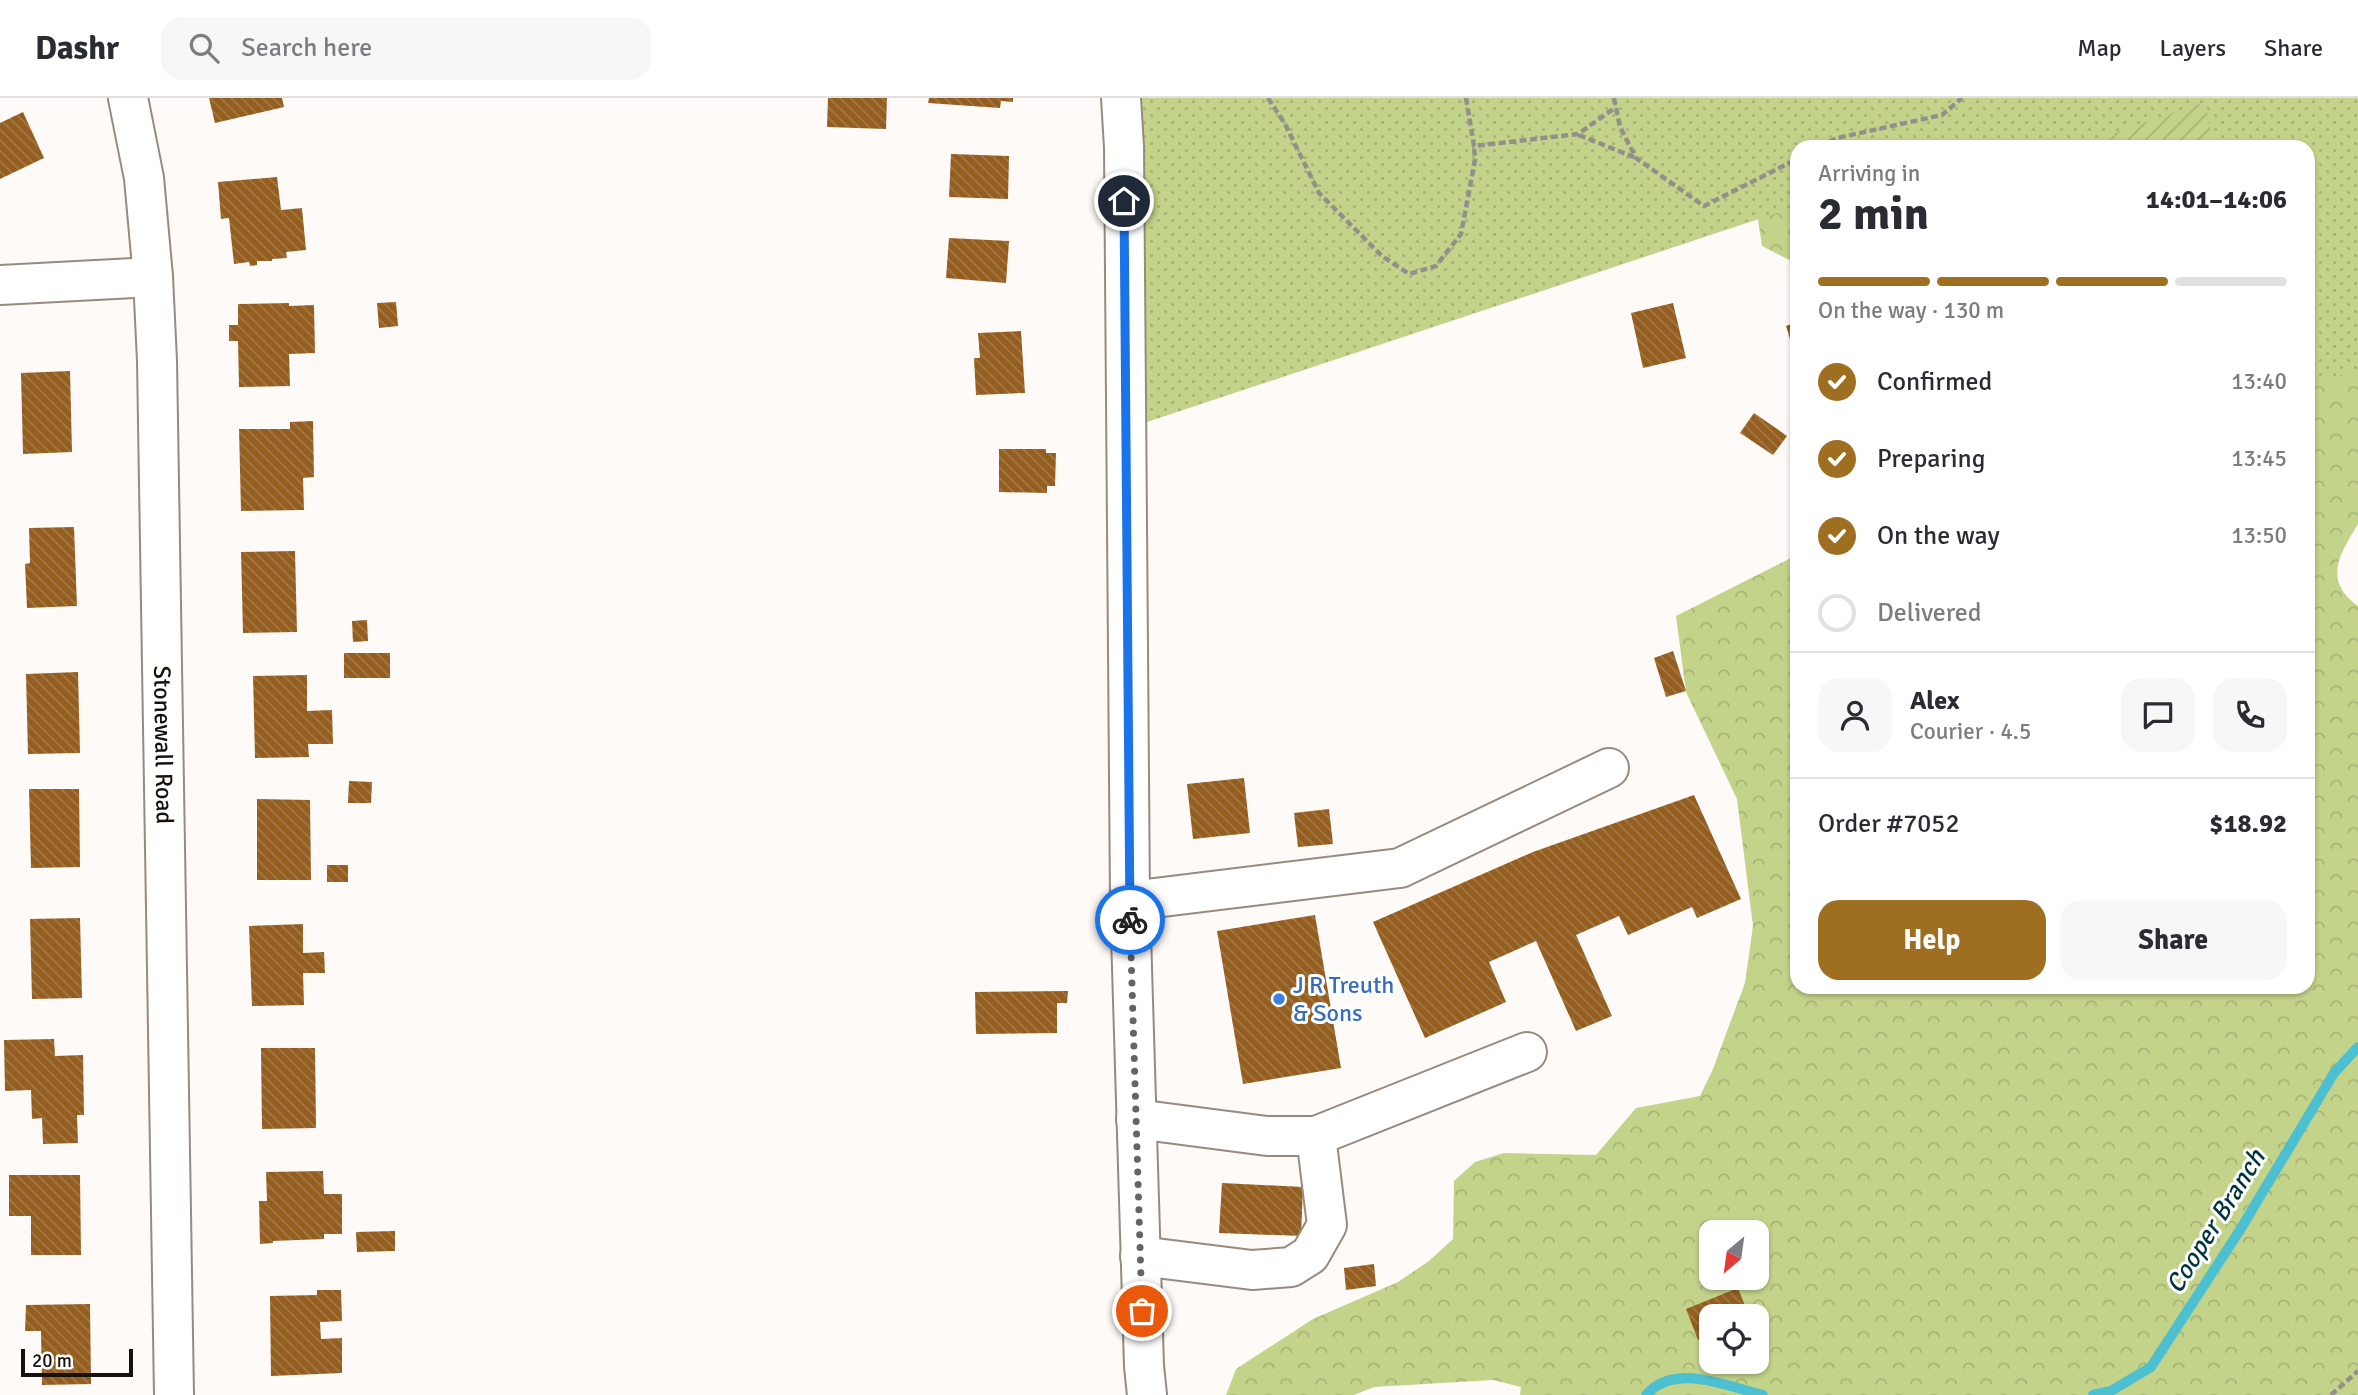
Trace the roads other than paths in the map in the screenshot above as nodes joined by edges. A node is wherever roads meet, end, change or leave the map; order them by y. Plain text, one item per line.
1 (128, 98) edge
2 (1121, 98) edge
3 (153, 277) junction
4 (0, 285) edge
5 (1609, 768) dead end
6 (1130, 901) junction
7 (1527, 1052) dead end
8 (1136, 1119) junction
9 (1316, 1136) junction
10 (1140, 1256) junction
11 (174, 1395) edge
12 (1147, 1395) edge

1 - 3 street, Stonewall Road
2 - 6 street
3 - 4 street
3 - 11 street, Stonewall Road
5 - 6 street
6 - 8 street
7 - 9 street
8 - 9 street
8 - 10 street
9 - 10 street
10 - 12 street

